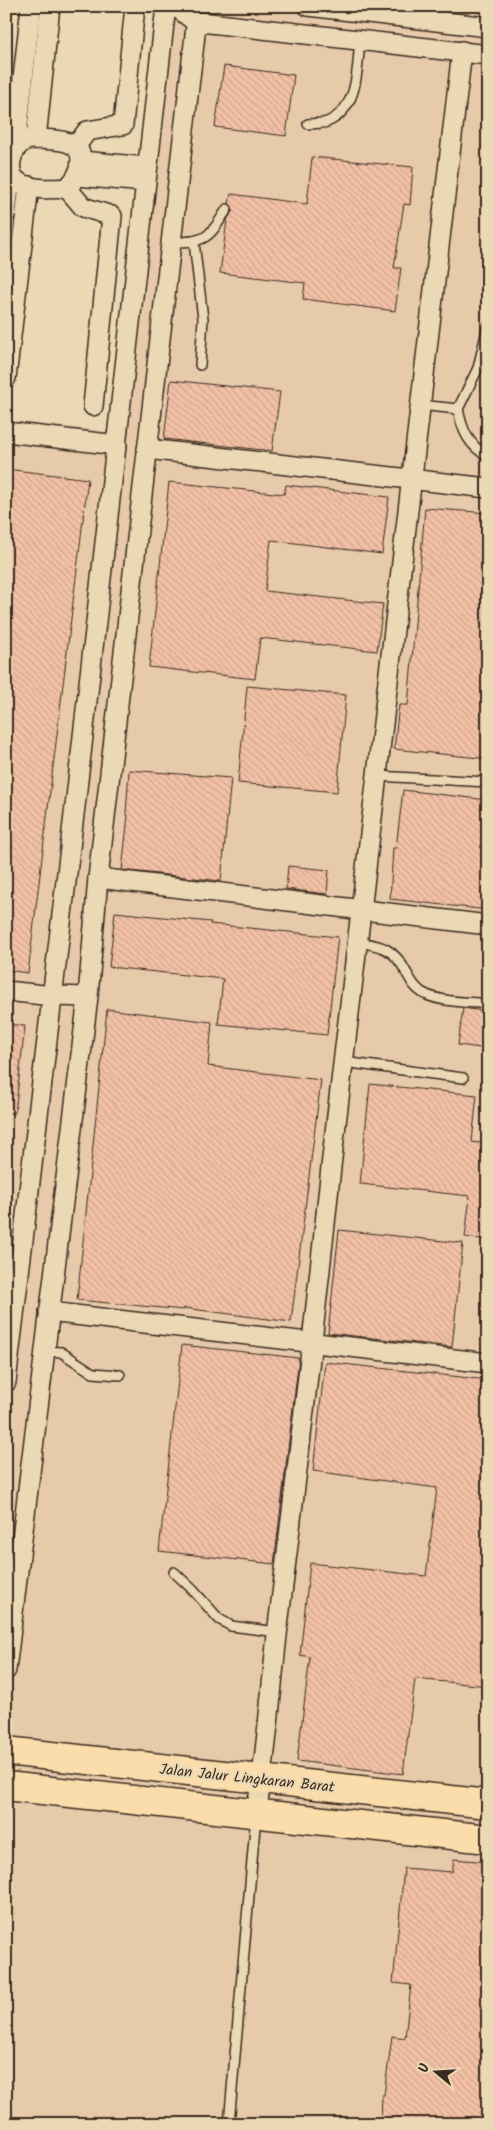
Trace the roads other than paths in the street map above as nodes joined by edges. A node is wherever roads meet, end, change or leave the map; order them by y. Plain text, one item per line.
1 (31, 6) edge
2 (50, 6) edge
3 (136, 6) edge
4 (166, 6) edge
5 (175, 6) edge
6 (308, 6) edge
7 (197, 23) junction
8 (488, 27) edge
9 (360, 39) junction
10 (462, 51) junction
11 (488, 54) edge
12 (308, 124) dead end
13 (36, 138) junction
14 (11, 162) edge
15 (75, 168) junction
16 (146, 175) junction
17 (29, 186) junction
18 (227, 209) dead end
19 (6, 212) edge
20 (170, 242) junction
21 (194, 242) junction
22 (488, 326) edge
23 (200, 365) dead end
24 (6, 378) edge
25 (418, 405) junction
26 (93, 406) dead end
27 (458, 409) junction
28 (6, 432) edge
29 (117, 445) junction
30 (147, 449) junction
31 (488, 456) edge
32 (410, 480) junction
33 (488, 488) edge
34 (376, 776) junction
35 (488, 782) edge
36 (98, 878) junction
37 (360, 911) junction
38 (488, 925) edge
39 (356, 942) junction
40 (6, 991) edge
41 (53, 996) junction
42 (88, 997) junction
43 (488, 1004) edge
44 (343, 1062) junction
45 (463, 1078) dead end
46 (50, 1312) junction
47 (313, 1343) junction
48 (44, 1351) junction
49 (488, 1363) edge
50 (120, 1375) dead end
51 (6, 1382) edge
52 (174, 1572) dead end
53 (278, 1632) junction
54 (6, 1670) edge
55 (6, 1751) edge
56 (262, 1781) junction
57 (6, 1786) edge
58 (488, 1804) edge
59 (256, 1813) junction
60 (488, 1839) edge
61 (229, 2124) edge

1 - 14 street
2 - 13 street
3 - 15 street
4 - 16 street
5 - 7 street
6 - 8 street
7 - 9 street
7 - 20 street
9 - 10 street
9 - 12 lane
10 - 11 street
10 - 25 street
13 - 14 street
13 - 15 street
14 - 17 street
14 - 19 street
15 - 16 street
15 - 17 street
15 - 26 street
16 - 29 street
17 - 24 street
18 - 21 lane
20 - 21 lane
20 - 30 street
21 - 23 lane
22 - 27 lane
25 - 27 lane
25 - 32 street
27 - 31 lane
28 - 29 street
29 - 41 street
30 - 32 street
30 - 36 street
32 - 33 street
32 - 34 street
34 - 35 lane
34 - 37 street
36 - 37 street
36 - 42 street
37 - 38 street
37 - 39 street
39 - 43 lane
39 - 44 street
40 - 41 street
41 - 42 street
41 - 51 street
42 - 46 street
44 - 45 lane
44 - 47 street
46 - 47 street
46 - 48 street
47 - 49 street
47 - 53 street
48 - 50 lane
48 - 54 street
52 - 53 lane
53 - 56 street
55 - 56 main road, Jalan Jalur Lingkaran Barat
56 - 58 main road, Jalan Jalur Lingkaran Barat
56 - 59 street
57 - 59 main road
59 - 60 main road
59 - 61 lane

